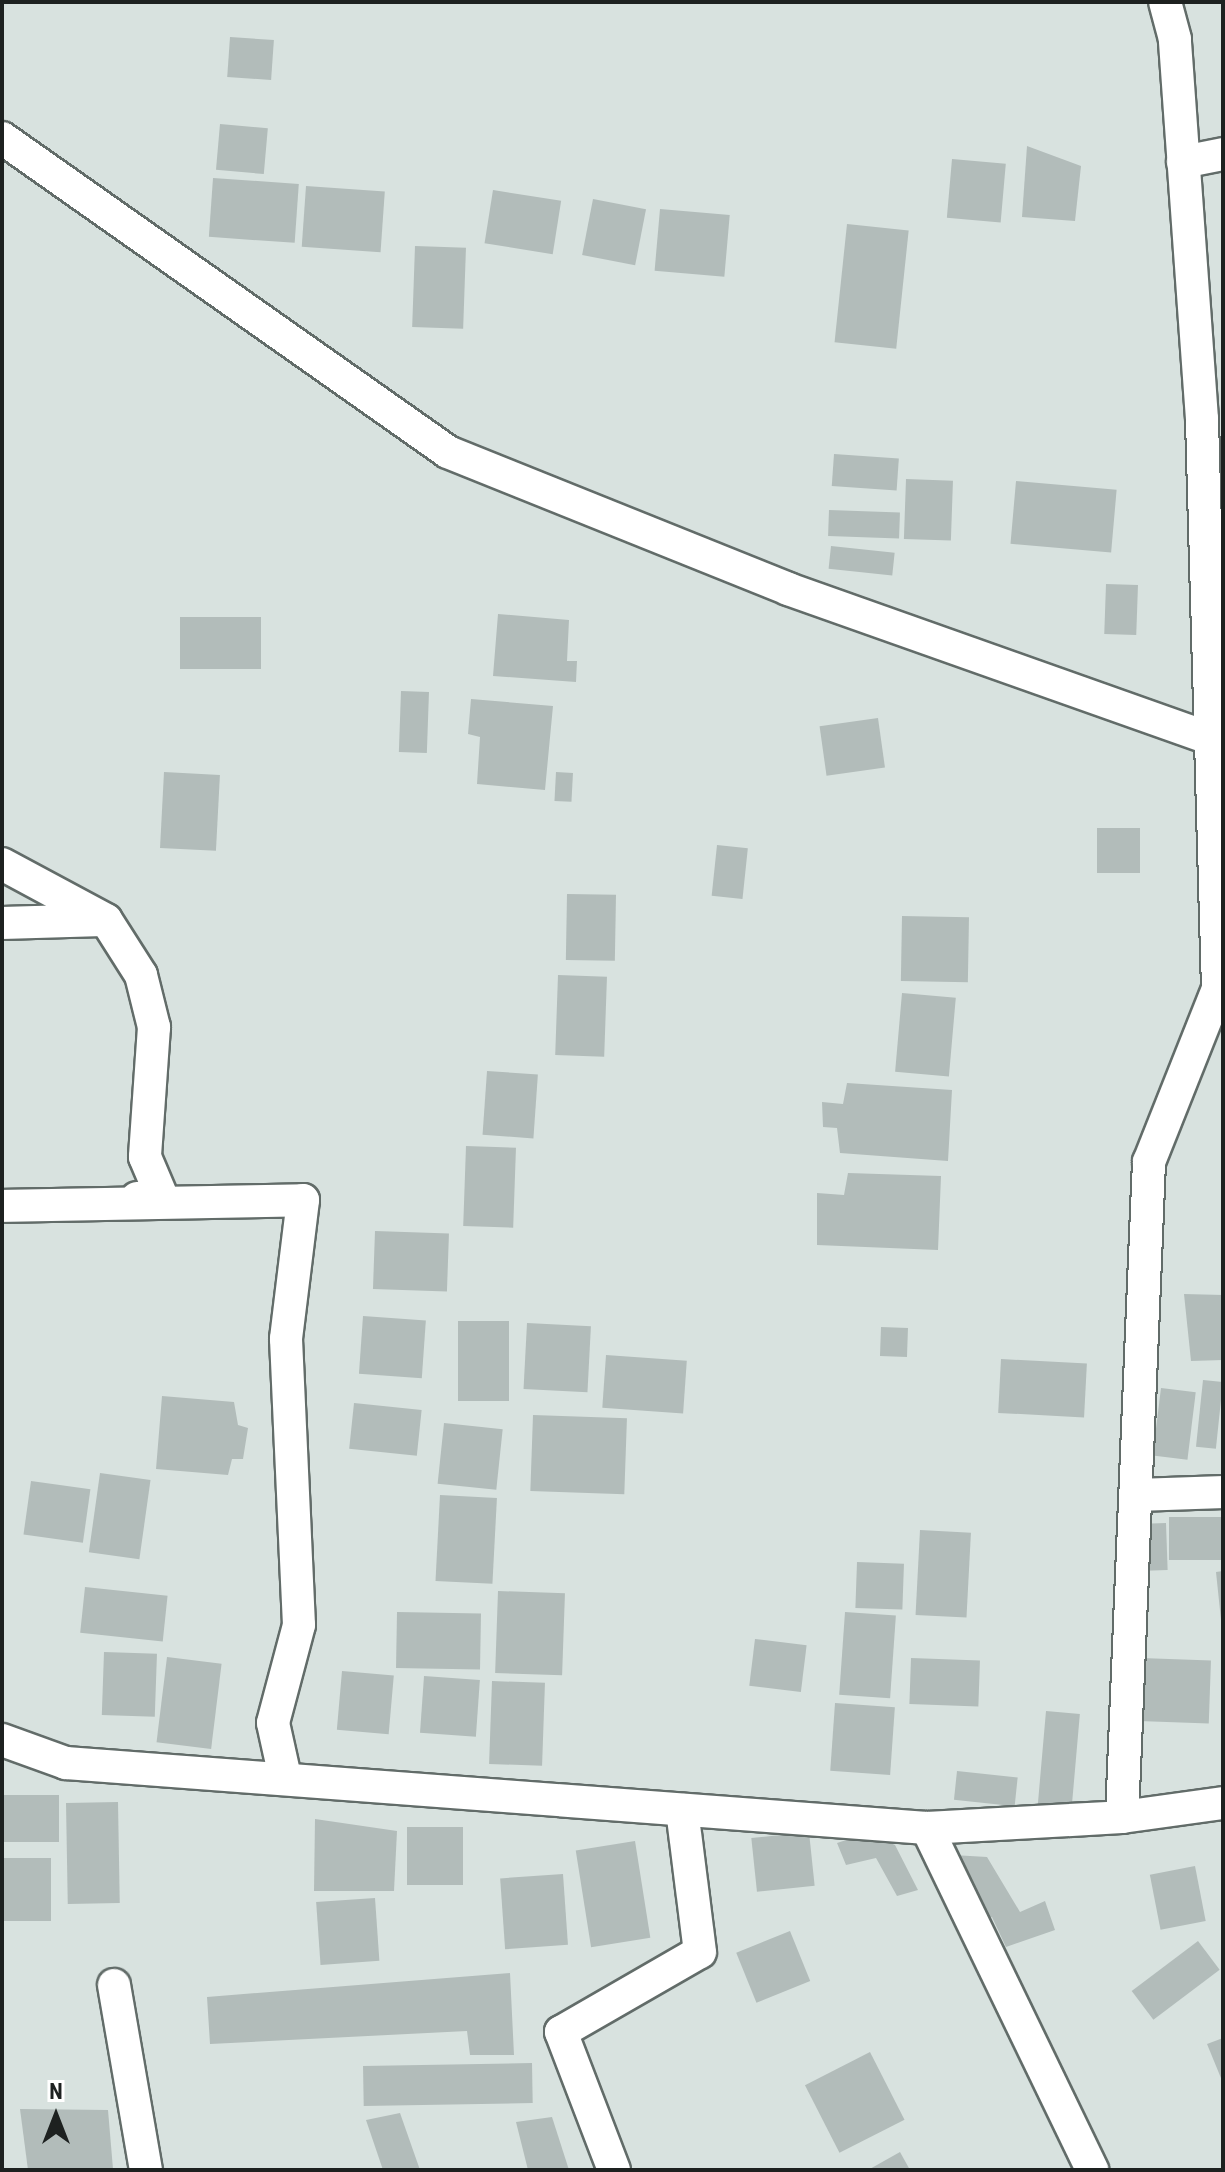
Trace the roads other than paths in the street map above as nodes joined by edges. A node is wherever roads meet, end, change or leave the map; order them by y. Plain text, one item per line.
1 (1165, 2) edge
2 (2, 138) edge
3 (1223, 154) edge
4 (1183, 162) junction
5 (1211, 739) junction
6 (2, 864) edge
7 (106, 920) junction
8 (2, 923) edge
9 (2, 1206) edge
10 (1223, 1492) edge
11 (1138, 1495) junction
12 (2, 1740) edge
13 (285, 1777) junction
14 (1223, 1803) edge
15 (682, 1810) junction
16 (1122, 1817) junction
17 (927, 1828) junction
18 (114, 1985) dead end
19 (146, 2170) edge
20 (614, 2170) edge
21 (1092, 2170) edge

1 - 4 street
2 - 5 street
3 - 4 street
4 - 5 street
5 - 11 street
6 - 7 street
7 - 8 street
7 - 9 street
9 - 13 street
10 - 11 street
11 - 16 street
12 - 13 street
13 - 15 street
14 - 16 street
15 - 17 street
15 - 20 street
16 - 17 street
17 - 21 street
18 - 19 street

